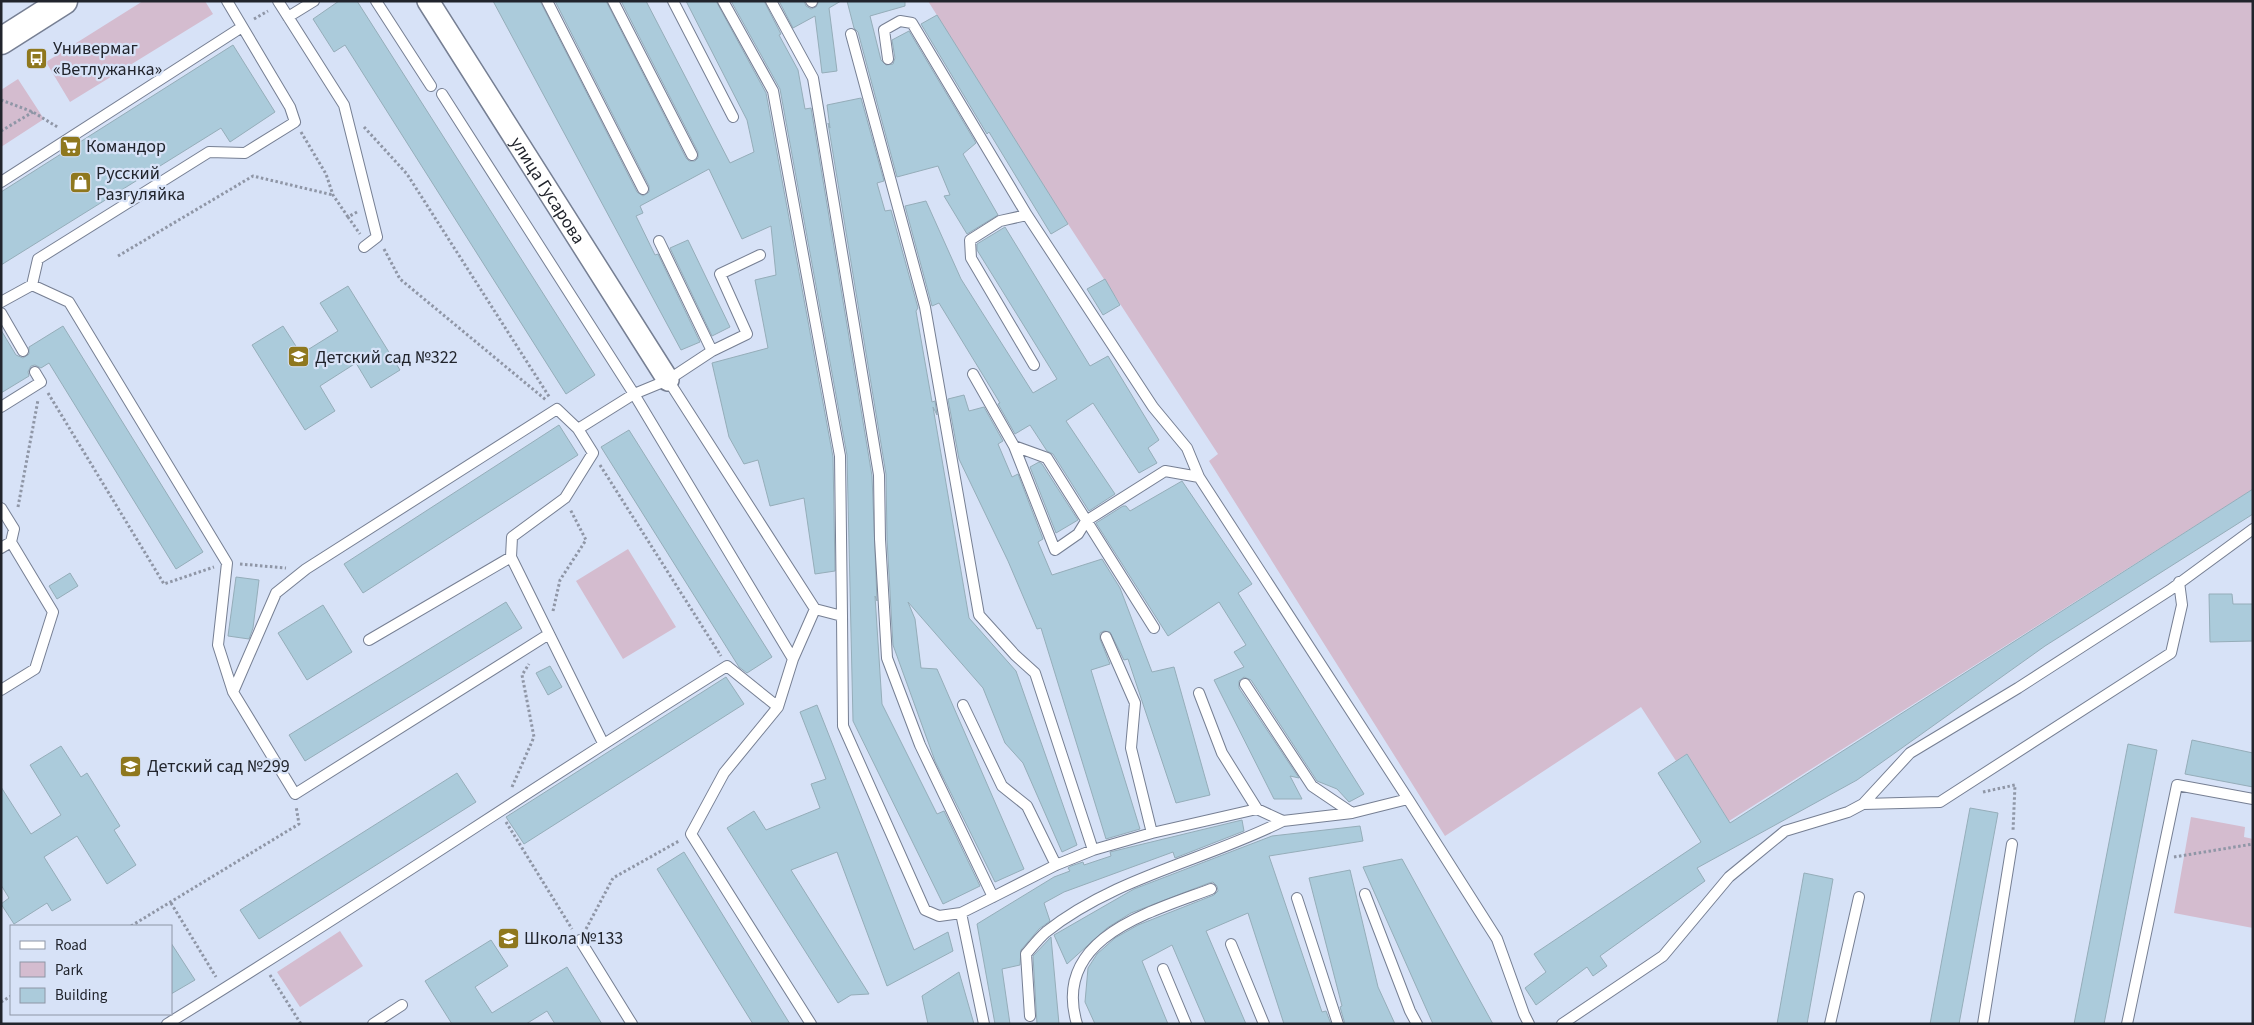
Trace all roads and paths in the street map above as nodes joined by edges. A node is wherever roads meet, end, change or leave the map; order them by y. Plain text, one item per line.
1 (64, 1) edge
2 (227, 1) edge
3 (278, 1) edge
4 (314, 1) edge
5 (376, 1) edge
6 (428, 1) edge
7 (547, 1) edge
8 (613, 1) edge
9 (673, 1) edge
10 (723, 1) edge
11 (772, 1) edge
12 (266, 12) dead end
13 (288, 17) junction
14 (246, 25) junction
15 (851, 34) dead end
16 (1, 41) edge
17 (888, 59) dead end
18 (430, 86) dead end
19 (442, 94) dead end
20 (1, 100) edge
21 (344, 105) junction
22 (33, 112) junction
23 (733, 117) dead end
24 (295, 122) junction
25 (1, 131) edge
26 (73, 137) junction
27 (692, 155) dead end
28 (1, 182) edge
29 (643, 189) dead end
30 (333, 194) junction
31 (1027, 214) junction
32 (348, 217) dead end
33 (377, 237) junction
34 (659, 241) dead end
35 (364, 247) dead end
36 (760, 255) dead end
37 (118, 256) dead end
38 (32, 285) junction
39 (1, 302) edge
40 (1, 313) edge
41 (23, 350) dead end
42 (712, 351) junction
43 (1034, 365) dead end
44 (35, 372) dead end
45 (973, 374) dead end
46 (668, 380) junction
47 (41, 382) junction
48 (634, 394) junction
49 (1, 407) edge
50 (557, 409) junction
51 (578, 429) junction
52 (1014, 446) junction
53 (593, 454) junction
54 (1198, 477) junction
55 (1, 508) edge
56 (1086, 521) junction
57 (14, 529) junction
58 (2253, 529) edge
59 (11, 542) junction
60 (1, 548) edge
61 (511, 557) junction
62 (227, 563) junction
63 (306, 570) junction
64 (2180, 582) junction
65 (815, 609) junction
66 (842, 616) junction
67 (1154, 628) dead end
68 (549, 634) junction
69 (1106, 637) dead end
70 (369, 640) dead end
71 (794, 659) junction
72 (727, 666) junction
73 (1245, 684) dead end
74 (1, 690) edge
75 (233, 692) junction
76 (1199, 693) dead end
77 (963, 705) dead end
78 (778, 707) junction
79 (603, 743) junction
80 (1977, 793) dead end
81 (294, 794) junction
82 (1408, 799) junction
83 (2253, 799) edge
84 (1863, 804) junction
85 (1257, 809) junction
86 (500, 812) junction
87 (1352, 813) junction
88 (1283, 821) junction
89 (1152, 833) junction
90 (691, 834) junction
91 (2012, 844) joint
92 (2253, 844) edge
93 (1093, 850) junction
94 (2160, 859) junction
95 (1056, 865) junction
96 (1211, 889) dead end
97 (1365, 894) dead end
98 (992, 897) junction
99 (1859, 897) dead end
100 (1297, 898) dead end
101 (171, 903) junction
102 (961, 913) junction
103 (133, 925) edge
104 (580, 940) junction
105 (1231, 944) dead end
106 (264, 964) junction
107 (1162, 969) dead end
108 (223, 989) junction
109 (402, 1005) dead end
110 (1030, 1016) dead end
111 (167, 1024) edge
112 (301, 1024) edge
113 (373, 1024) edge
114 (632, 1024) edge
115 (810, 1024) edge
116 (984, 1024) edge
117 (1078, 1024) edge
118 (1186, 1024) edge
119 (1264, 1024) edge
120 (1338, 1024) edge
121 (1417, 1024) edge
122 (1529, 1024) edge
123 (1562, 1024) edge
124 (1830, 1024) edge
125 (1984, 1024) edge
126 (2127, 1024) edge

1 - 16 street
2 - 14 lane
3 - 13 lane
4 - 13 lane
5 - 18 lane
6 - 46 street, улица Гусарова
7 - 29 lane
8 - 27 lane
9 - 23 lane
10 - 66 lane
11 - 98 lane
12 - 14 path
13 - 21 lane
14 - 24 lane
14 - 26 lane
15 - 93 lane
17 - 31 lane
19 - 48 lane
20 - 22 path
21 - 33 lane
21 - 50 path
22 - 25 path
22 - 26 path
24 - 30 path
24 - 38 lane
26 - 28 lane
30 - 32 path
30 - 37 path
31 - 43 lane
31 - 54 lane
33 - 35 lane
33 - 50 path
34 - 42 lane
36 - 42 lane
38 - 39 lane
38 - 62 lane
40 - 41 lane
42 - 46 lane
44 - 47 lane
45 - 52 lane
46 - 48 lane
46 - 65 lane
47 - 49 lane
47 - 57 path
47 - 62 path
48 - 51 lane
48 - 71 lane
50 - 51 lane
50 - 63 lane
51 - 53 lane
52 - 56 lane
52 - 56 lane
53 - 61 lane
53 - 72 path
54 - 56 lane
54 - 82 lane
55 - 57 lane
56 - 67 lane
57 - 59 lane
58 - 64 lane
59 - 60 lane
59 - 74 lane
61 - 68 lane
61 - 70 lane
62 - 63 path
62 - 75 lane
63 - 75 lane
64 - 84 lane
64 - 84 lane
65 - 66 lane
65 - 71 lane
66 - 102 lane
68 - 79 lane
68 - 81 lane
69 - 89 lane
71 - 78 lane
72 - 78 lane
72 - 79 lane
73 - 87 lane
75 - 81 lane
76 - 85 lane
77 - 95 lane
78 - 90 lane
79 - 86 lane
80 - 91 path
81 - 101 path
82 - 87 lane
82 - 122 lane
83 - 94 lane
84 - 123 lane
85 - 88 lane
85 - 89 lane
86 - 104 path
86 - 106 lane
87 - 88 lane
88 - 110 lane
89 - 93 lane
90 - 104 path
90 - 115 lane
91 - 125 lane
92 - 94 path
93 - 95 lane
94 - 126 lane
95 - 98 lane
96 - 117 lane
97 - 121 lane
98 - 102 lane
99 - 124 lane
100 - 120 lane
101 - 103 path
101 - 108 path
102 - 116 lane
104 - 114 lane
105 - 119 lane
106 - 108 lane
106 - 112 path
107 - 118 lane
108 - 111 lane
109 - 113 lane

